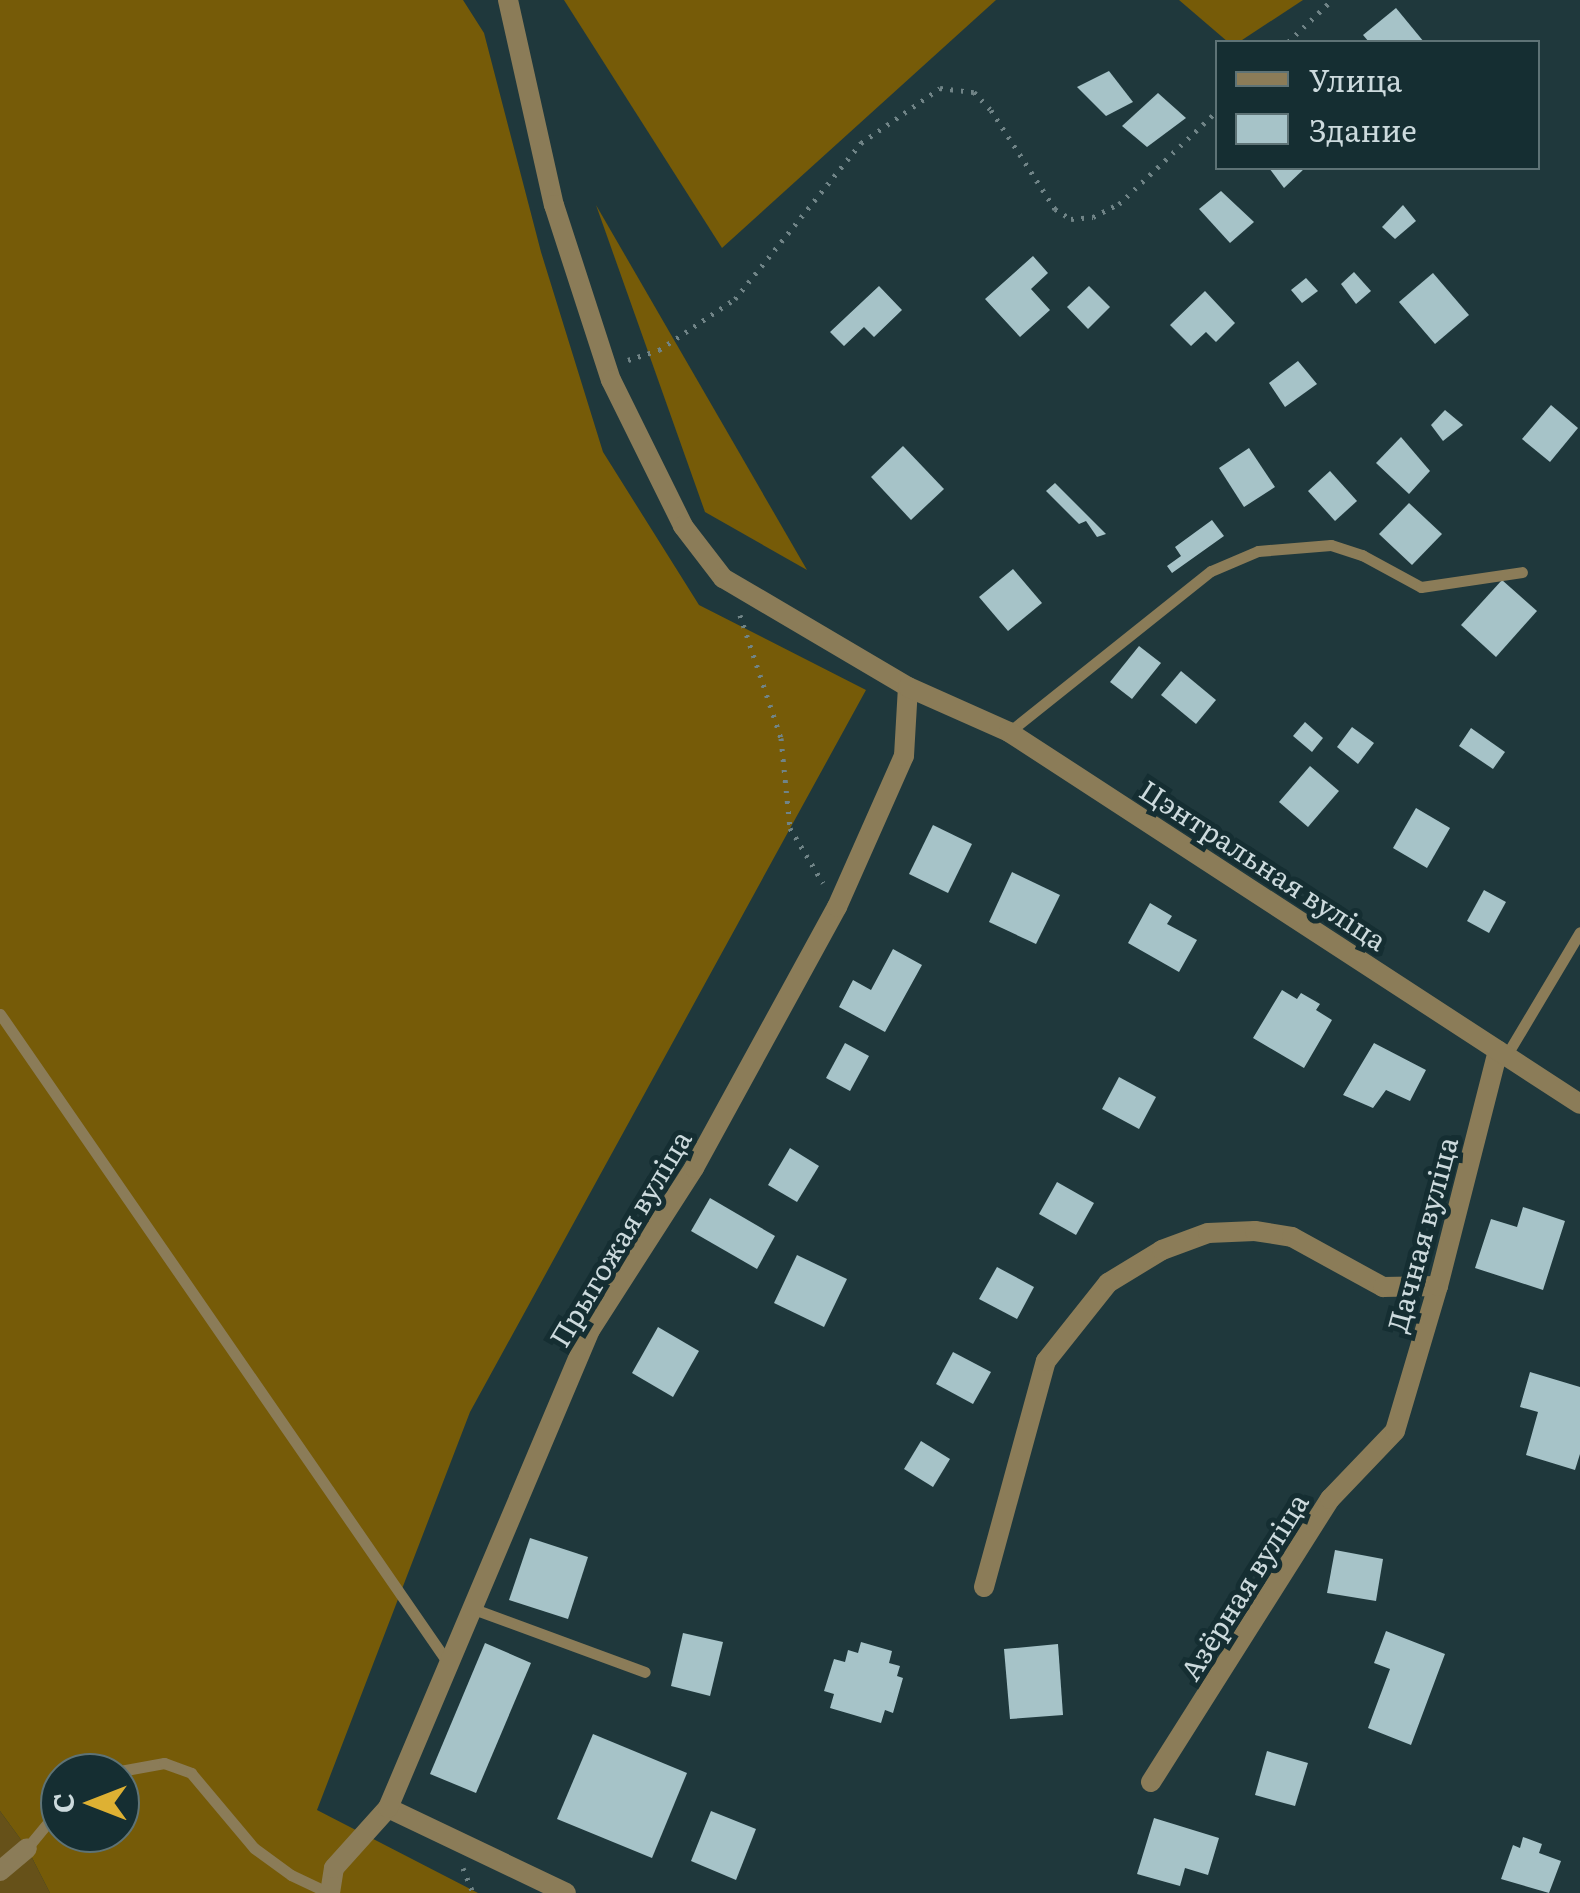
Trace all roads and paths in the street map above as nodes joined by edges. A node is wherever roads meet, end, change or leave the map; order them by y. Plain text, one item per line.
1 (508, 0) edge
2 (1332, 0) edge
3 (1290, 40) edge
4 (1215, 113) edge
5 (606, 367) junction
6 (1522, 572) dead end
7 (723, 578) junction
8 (908, 686) junction
9 (1009, 732) junction
10 (837, 906) junction
11 (1580, 932) edge
12 (0, 1014) edge
13 (1502, 1053) junction
14 (1580, 1104) edge
15 (1438, 1286) junction
16 (1395, 1430) joint
17 (984, 1586) dead end
18 (471, 1608) junction
19 (448, 1663) junction
20 (645, 1672) dead end
21 (140, 1767) edge
22 (1151, 1782) dead end
23 (388, 1808) junction
24 (40, 1832) edge
25 (27, 1848) joint
26 (0, 1871) edge
27 (329, 1893) edge
28 (566, 1893) edge

1 - 5 street
2 - 3 path
4 - 5 path
5 - 7 street
6 - 9 lane
7 - 8 street, Цэнтральная вуліца
7 - 10 path
8 - 9 street, Цэнтральная вуліца
8 - 10 street, Прыгожая вуліца
9 - 13 street, Цэнтральная вуліца
10 - 18 street, Прыгожая вуліца
11 - 13 lane
12 - 19 lane
13 - 14 street, Цэнтральная вуліца
13 - 15 street, Дачная вуліца
15 - 16 street, Дачная вуліца
15 - 17 street
16 - 22 street, Азёрная вуліца
18 - 19 street, Прыгожая вуліца
18 - 20 lane
19 - 23 street, Прыгожая вуліца
21 - 27 lane
23 - 27 street, Прыгожая вуліца
23 - 28 street
24 - 25 lane
25 - 26 street

